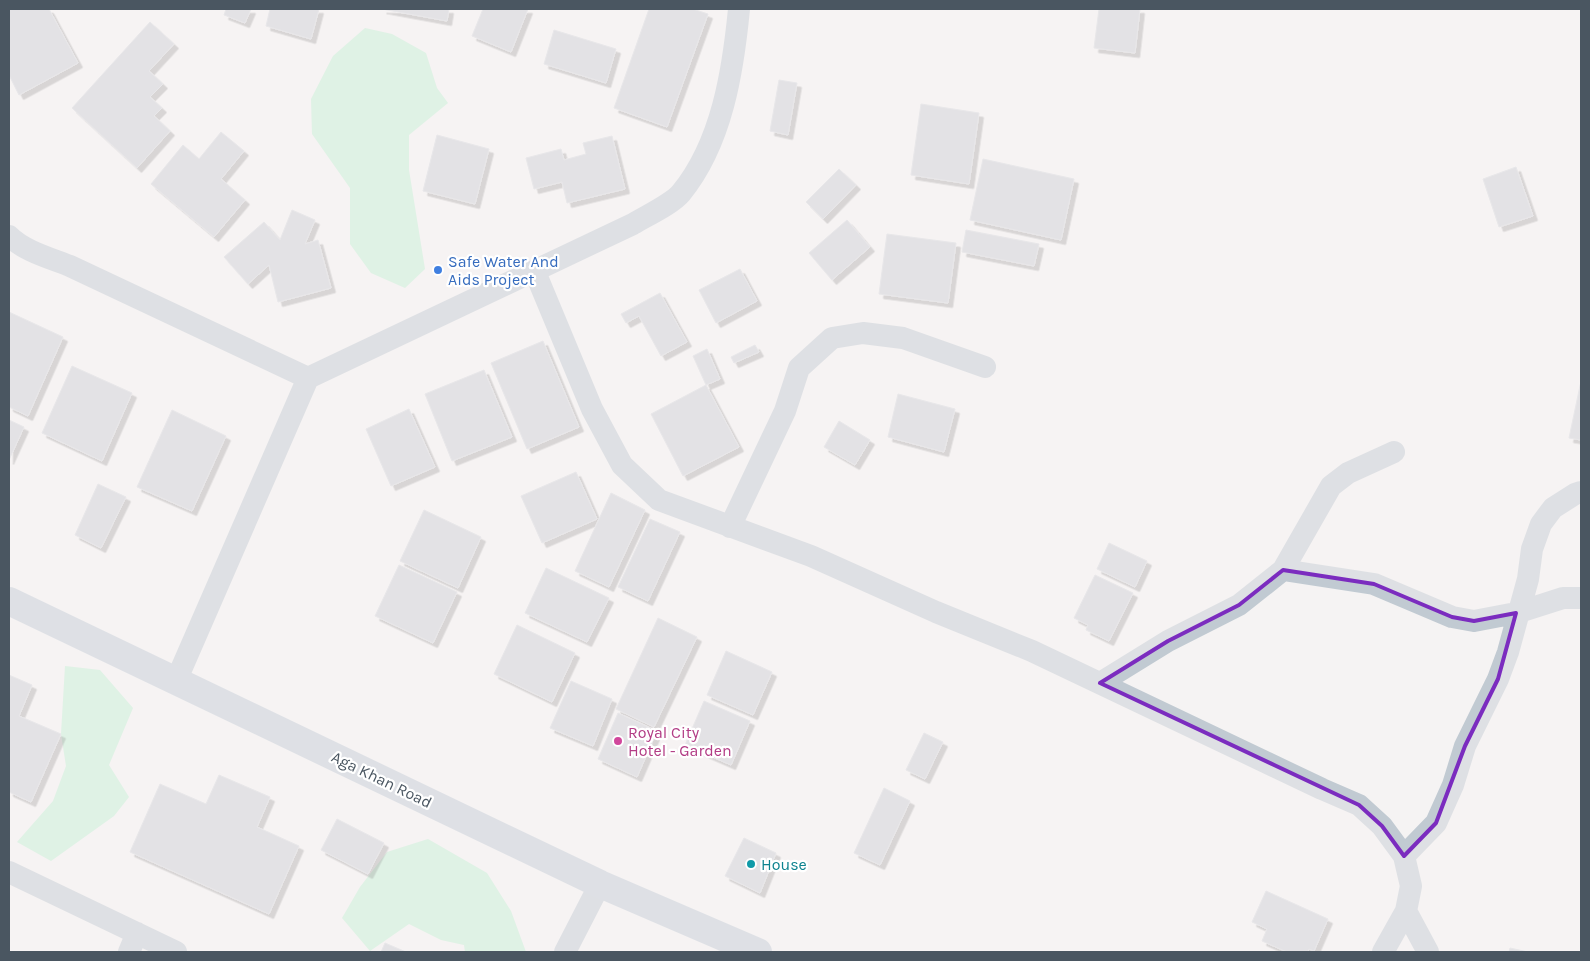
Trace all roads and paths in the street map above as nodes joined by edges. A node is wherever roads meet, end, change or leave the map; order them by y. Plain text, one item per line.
1 (739, 9) edge
2 (9, 236) edge
3 (535, 272) junction
4 (985, 367) dead end
5 (308, 378) junction
6 (1394, 452) dead end
7 (1581, 492) edge
8 (730, 527) junction
9 (1282, 570) junction
10 (1581, 598) edge
11 (9, 601) edge
12 (1516, 613) junction
13 (176, 681) junction
14 (1100, 683) junction
15 (1404, 856) junction
16 (9, 872) edge
17 (600, 884) junction
18 (1406, 912) junction
19 (133, 943) edge
20 (176, 952) edge
21 (565, 952) edge
22 (758, 952) edge
23 (1382, 952) edge
24 (1428, 952) edge

1 - 3 street
2 - 5 street
3 - 5 street
3 - 8 street
4 - 8 street
5 - 13 street
6 - 9 street
7 - 12 street
8 - 14 street
9 - 12 street
9 - 14 street
10 - 12 street
11 - 13 street, Aga Khan Road
12 - 15 street
13 - 17 street, Aga Khan Road
14 - 15 street
15 - 18 street
16 - 19 street
17 - 21 street
17 - 22 street, Aga Khan Road
18 - 23 street
18 - 24 street
19 - 20 street

